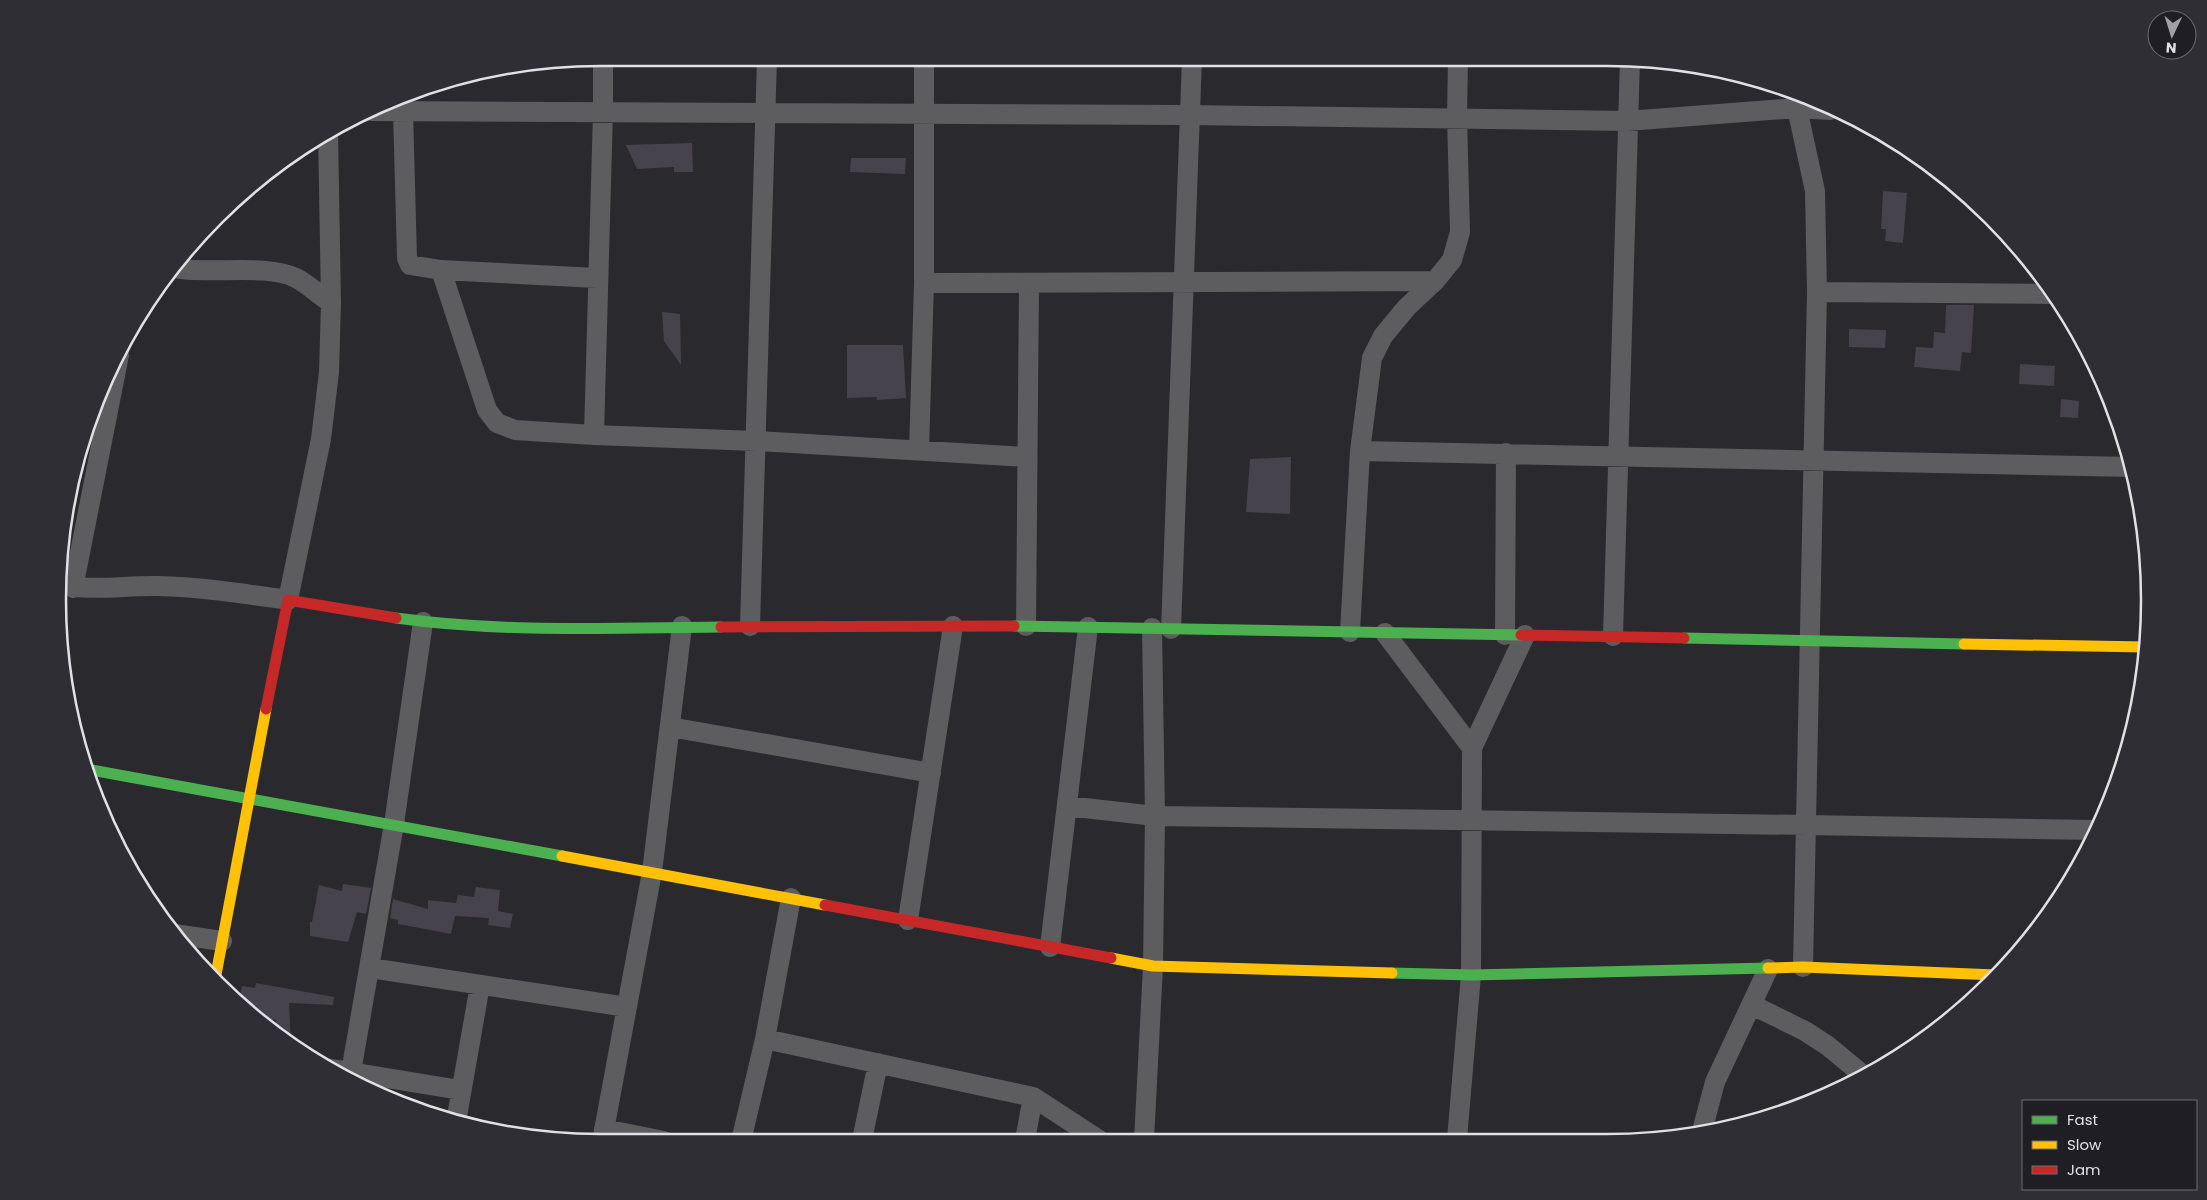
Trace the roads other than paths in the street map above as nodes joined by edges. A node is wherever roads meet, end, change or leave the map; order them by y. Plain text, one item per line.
1 (603, 66) edge
2 (767, 66) edge
3 (924, 66) edge
4 (1192, 66) edge
5 (1458, 66) edge
6 (1630, 67) edge
7 (1797, 102) edge
8 (387, 111) edge
9 (403, 111) junction
10 (603, 112) junction
11 (767, 112) junction
12 (923, 113) junction
13 (1190, 115) junction
14 (1457, 117) junction
15 (1627, 121) junction
16 (328, 141) edge
17 (181, 270) edge
18 (441, 270) junction
19 (597, 278) junction
20 (1184, 282) junction
21 (1435, 282) junction
22 (924, 283) junction
23 (1029, 283) junction
24 (1817, 292) junction
25 (2044, 294) edge
26 (330, 303) junction
27 (111, 388) edge
28 (594, 435) junction
29 (756, 441) junction
30 (919, 450) junction
31 (1360, 450) junction
32 (1506, 453) junction
33 (1619, 455) junction
34 (1027, 457) junction
35 (1813, 459) junction
36 (2124, 467) edge
37 (66, 584) edge
38 (66, 586) edge
39 (288, 600) junction
40 (423, 622) junction
41 (682, 626) junction
42 (750, 626) junction
43 (953, 626) junction
44 (1026, 626) junction
45 (1088, 627) junction
46 (1161, 629) junction
47 (1350, 632) junction
48 (1385, 633) junction
49 (1505, 635) junction
50 (1525, 635) junction
51 (1613, 636) junction
52 (1809, 640) junction
53 (2139, 647) edge
54 (670, 728) junction
55 (1472, 748) junction
56 (94, 769) edge
57 (931, 772) junction
58 (248, 797) junction
59 (1067, 806) junction
60 (1154, 816) junction
61 (1473, 821) junction
62 (394, 824) junction
63 (1807, 824) junction
64 (2089, 830) edge
65 (652, 872) junction
66 (791, 898) junction
67 (908, 920) junction
68 (186, 936) edge
69 (222, 941) junction
70 (1050, 947) junction
71 (1153, 966) junction
72 (1803, 967) junction
73 (370, 968) junction
74 (1768, 969) junction
75 (217, 970) edge
76 (1987, 974) edge
77 (1472, 975) junction
78 (480, 985) junction
79 (1752, 1004) junction
80 (627, 1007) junction
81 (765, 1038) junction
82 (878, 1063) junction
83 (1858, 1071) edge
84 (351, 1072) joint
85 (460, 1090) junction
86 (1033, 1097) junction
87 (457, 1114) edge
88 (1704, 1124) edge
89 (603, 1134) edge
90 (744, 1134) edge
91 (863, 1134) edge
92 (1026, 1134) edge
93 (1090, 1134) edge
94 (1144, 1134) edge
95 (1457, 1134) edge

1 - 10 street
2 - 11 street
3 - 12 street
4 - 13 street
5 - 14 street
6 - 15 street
7 - 15 street
7 - 24 street
8 - 9 street
9 - 10 street
9 - 18 street
10 - 11 street
10 - 19 street
11 - 12 street
11 - 29 street
12 - 13 street
12 - 22 street
13 - 14 street
13 - 20 street
14 - 15 street
14 - 21 street
15 - 33 street
16 - 26 street
17 - 26 street
18 - 19 street
18 - 28 street
19 - 28 street
20 - 21 street
20 - 23 street
20 - 46 street
21 - 31 street
22 - 23 street
22 - 30 street
23 - 34 street
24 - 25 street
24 - 35 street
26 - 39 street
27 - 37 street
28 - 29 street
29 - 30 street
29 - 42 street
30 - 34 street
31 - 32 street
31 - 47 street
32 - 33 street
32 - 49 street
33 - 35 street
33 - 51 street
34 - 44 street
35 - 36 street
35 - 52 street
38 - 39 street
39 - 40 street
39 - 58 street
40 - 41 street
40 - 62 street
41 - 42 street
41 - 54 street
42 - 43 street
43 - 44 street
43 - 57 street
44 - 45 street
45 - 46 street
45 - 59 street
46 - 47 street
46 - 60 street
47 - 48 street
48 - 49 street
48 - 55 street
49 - 50 street
50 - 51 street
50 - 55 street
51 - 52 street
52 - 53 street
52 - 63 street
54 - 57 street
54 - 65 street
55 - 61 street
56 - 58 street
57 - 67 street
58 - 62 street
58 - 69 street
59 - 60 street
59 - 70 street
60 - 61 street
60 - 71 street
61 - 63 street
61 - 77 street
62 - 65 street
62 - 73 street
63 - 64 street
63 - 72 street
65 - 66 street
65 - 80 street
66 - 67 street
66 - 81 street
67 - 70 street
68 - 69 street
69 - 75 street
70 - 71 street
71 - 77 street
71 - 94 street
72 - 74 street
72 - 76 street
73 - 78 street
73 - 84 street
74 - 77 street
74 - 79 street
77 - 95 street
78 - 80 street
78 - 85 street
79 - 83 street
79 - 88 street
80 - 89 street
81 - 82 street
81 - 90 street
82 - 86 street
82 - 91 street
84 - 85 street
85 - 87 street
86 - 92 street
86 - 93 street

